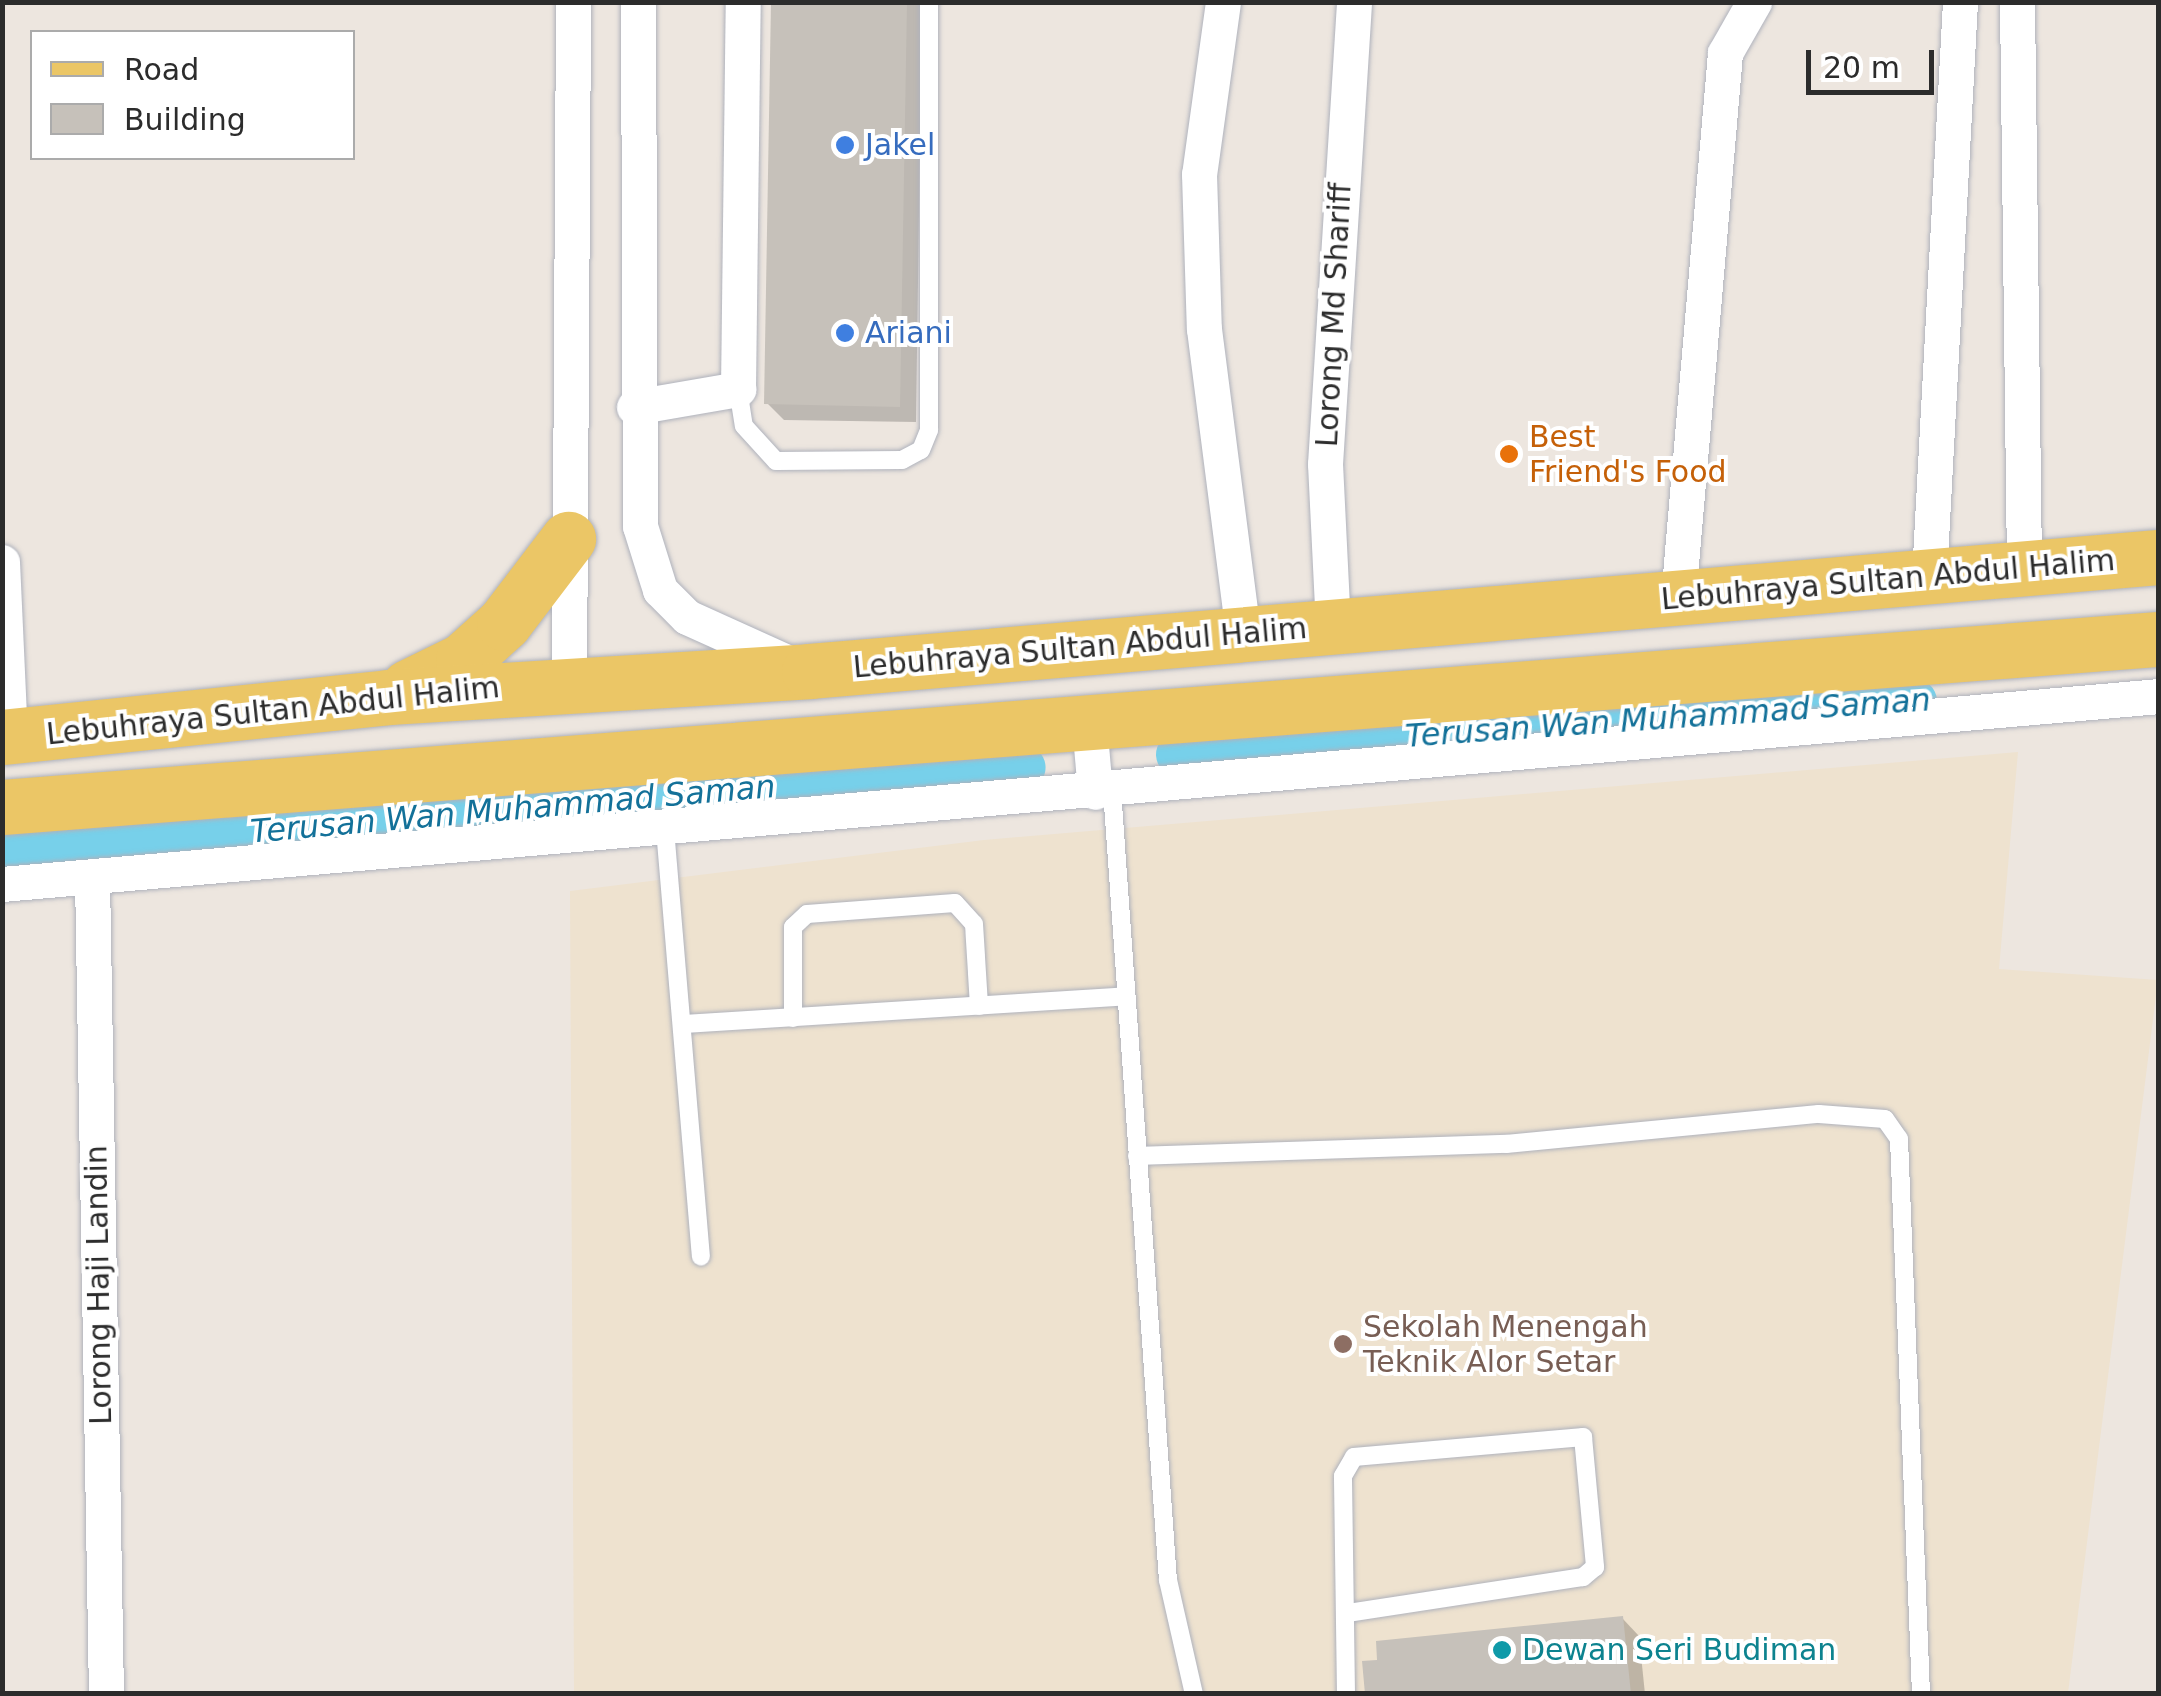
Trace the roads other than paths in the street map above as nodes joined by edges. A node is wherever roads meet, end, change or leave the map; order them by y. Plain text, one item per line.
1 (574, 2) edge
2 (638, 2) edge
3 (743, 2) edge
4 (929, 2) edge
5 (1222, 2) edge
6 (1354, 2) edge
7 (1754, 2) edge
8 (1960, 2) edge
9 (2017, 2) edge
10 (738, 388) junction
11 (634, 407) junction
12 (568, 539) junction
13 (2158, 557) edge
14 (2, 562) edge
15 (2024, 569) junction
16 (1929, 576) junction
17 (1678, 598) junction
18 (1333, 627) junction
19 (1242, 635) junction
20 (2158, 639) edge
21 (809, 671) junction
22 (569, 684) junction
23 (2158, 696) edge
24 (388, 697) junction
25 (1090, 723) junction
26 (6, 737) edge
27 (1103, 791) junction
28 (2, 807) edge
29 (665, 828) junction
30 (92, 877) junction
31 (2, 884) edge
32 (1126, 996) junction
33 (979, 1006) junction
34 (793, 1018) junction
35 (684, 1024) junction
36 (1137, 1156) junction
37 (701, 1256) dead end
38 (1348, 1613) junction
39 (106, 1694) edge
40 (1194, 1694) edge
41 (1346, 1694) edge
42 (1921, 1694) edge

1 - 12 street
2 - 11 street
3 - 10 street
4 - 10 lane
5 - 19 street
6 - 18 street, Lorong Md Shariff
7 - 17 street
8 - 16 street
9 - 15 street
10 - 11 street
11 - 21 street
12 - 22 street
12 - 24 main road
13 - 15 main road, Lebuhraya Sultan Abdul Halim
14 - 26 street
15 - 16 main road, Lebuhraya Sultan Abdul Halim
16 - 17 main road, Lebuhraya Sultan Abdul Halim
17 - 18 main road, Lebuhraya Sultan Abdul Halim
18 - 19 main road, Lebuhraya Sultan Abdul Halim
19 - 21 main road, Lebuhraya Sultan Abdul Halim
20 - 25 main road
21 - 22 main road, Lebuhraya Sultan Abdul Halim
22 - 24 main road, Lebuhraya Sultan Abdul Halim
23 - 27 street
24 - 26 main road, Lebuhraya Sultan Abdul Halim
25 - 27 street
25 - 28 main road
27 - 29 street
27 - 32 lane
29 - 30 street
29 - 35 lane
30 - 31 street
30 - 39 street, Lorong Haji Landin
32 - 33 lane
32 - 36 lane
33 - 34 lane
33 - 34 lane
34 - 35 lane
35 - 37 lane
36 - 40 lane
36 - 42 lane
38 - 38 lane
38 - 41 lane

